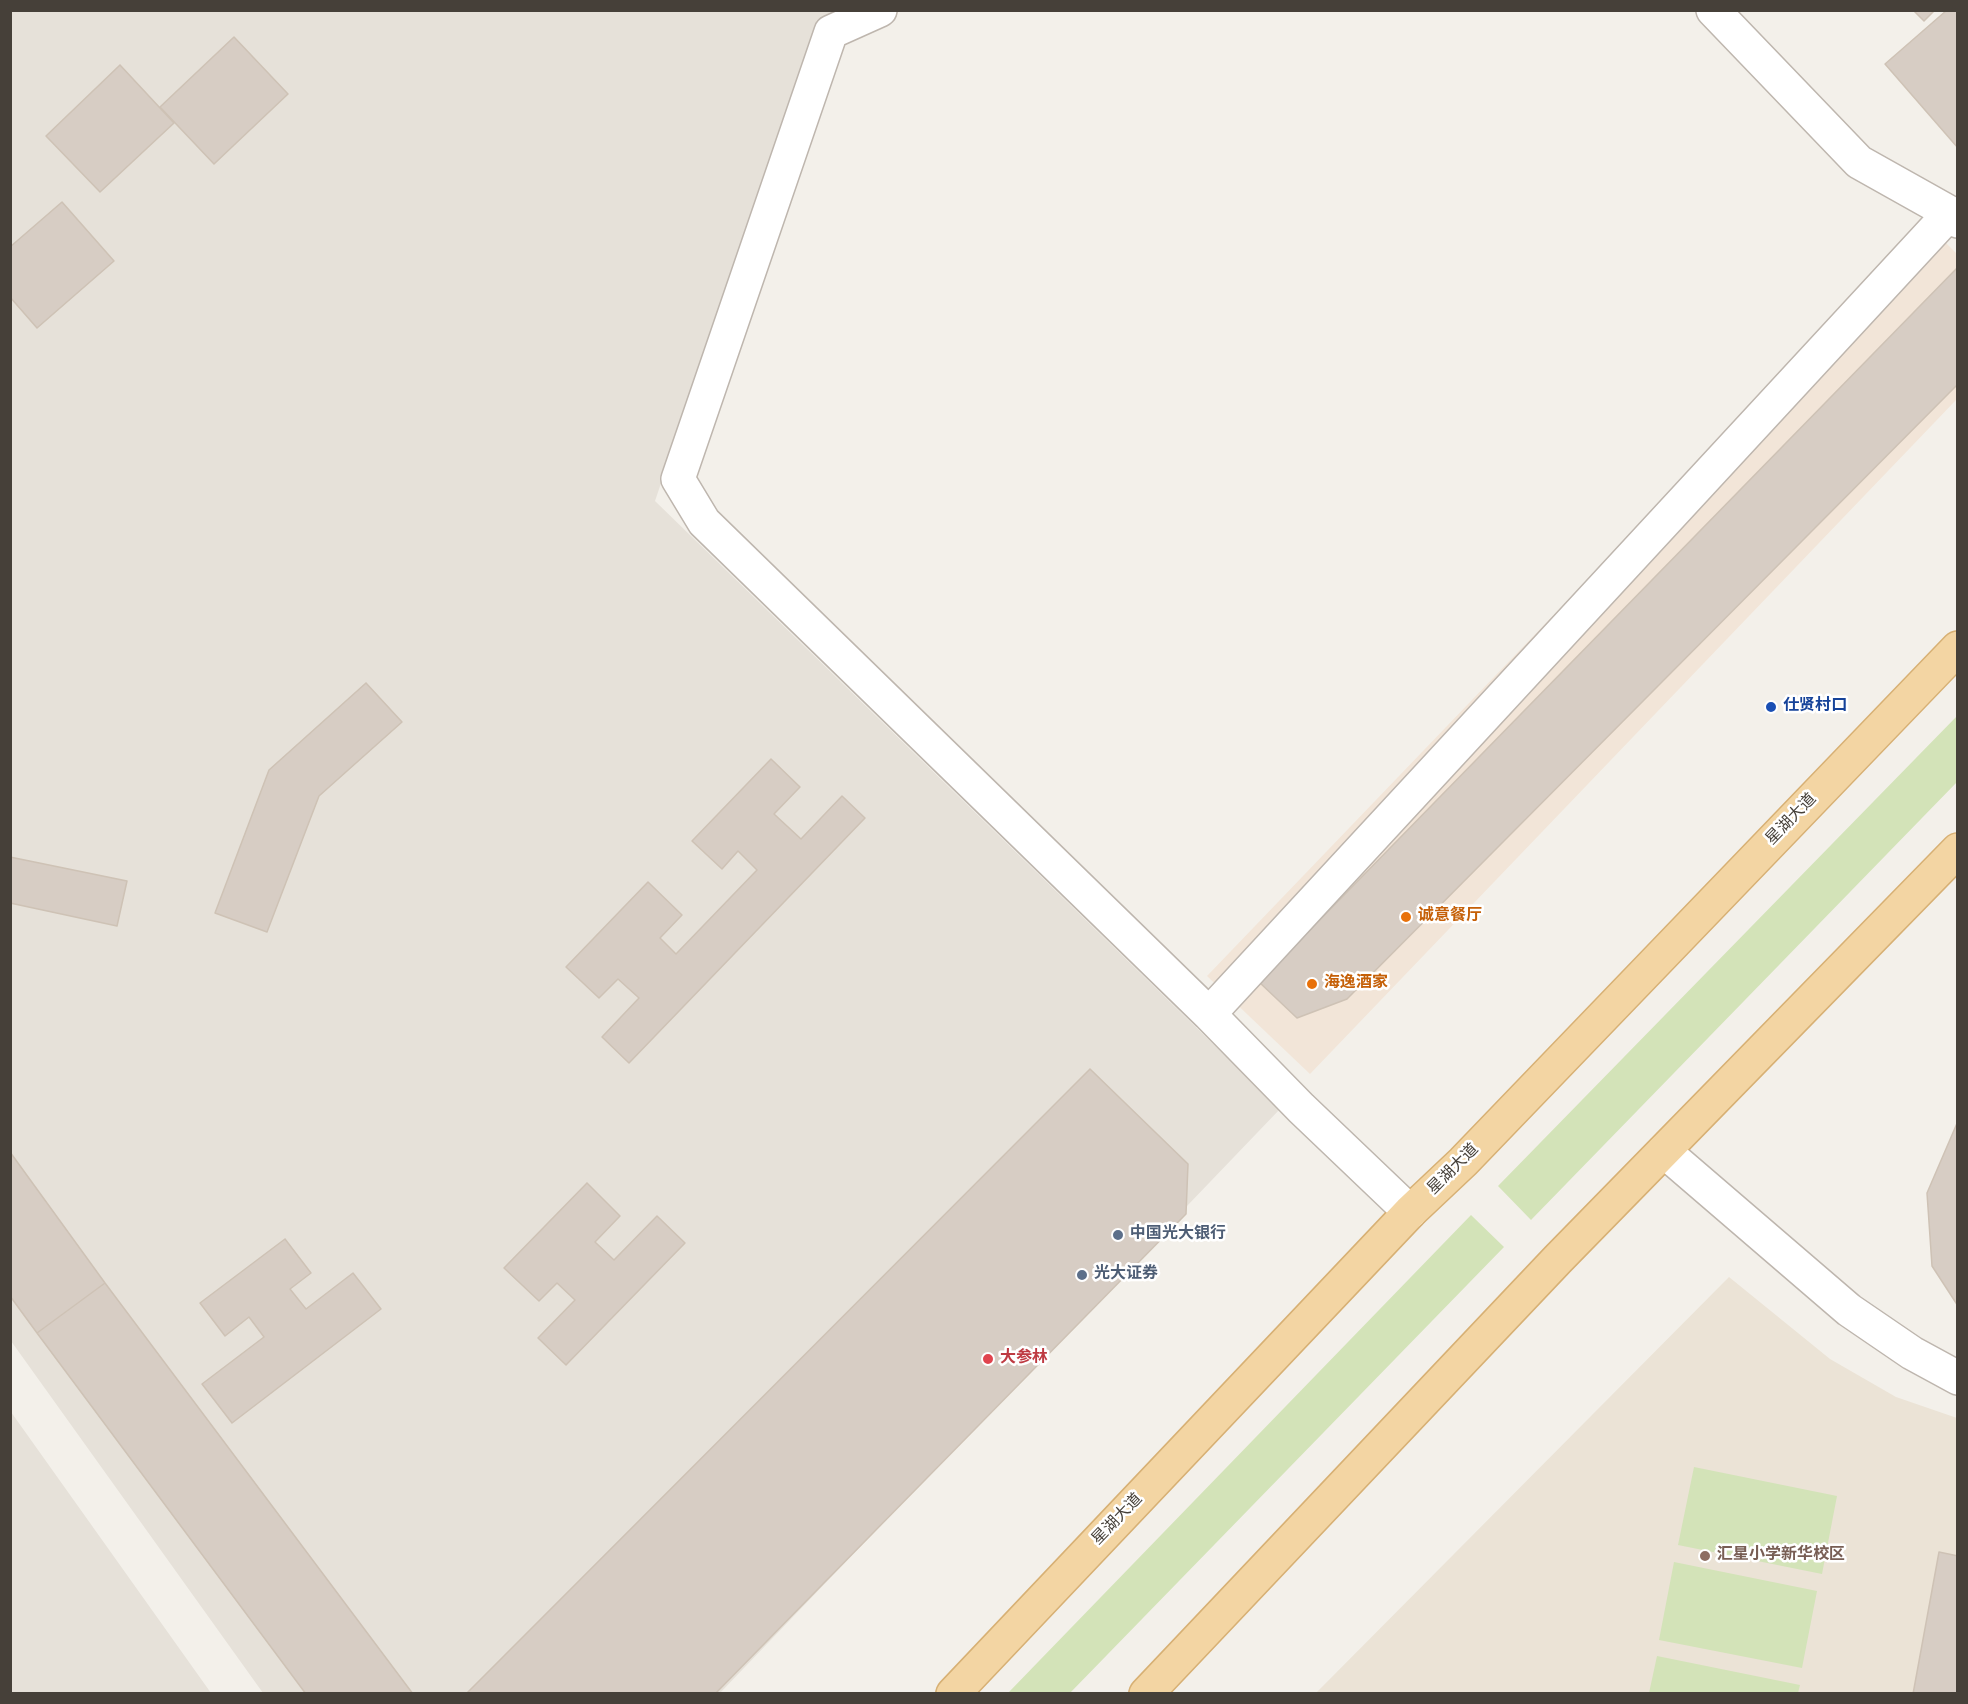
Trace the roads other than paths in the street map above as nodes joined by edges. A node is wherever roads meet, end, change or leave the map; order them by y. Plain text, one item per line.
1 (880, 10) edge
2 (1713, 10) edge
3 (1954, 217) edge
4 (1958, 648) edge
5 (1958, 849) edge
6 (1209, 1014) junction
7 (1664, 1151) junction
8 (1410, 1212) junction
9 (1958, 1378) edge
10 (953, 1694) edge
11 (1146, 1694) edge

1 - 6 street
2 - 3 street
3 - 6 street
4 - 8 main road, 星湖大道
5 - 7 main road
6 - 8 street
7 - 9 street
7 - 11 main road
8 - 10 main road, 星湖大道

